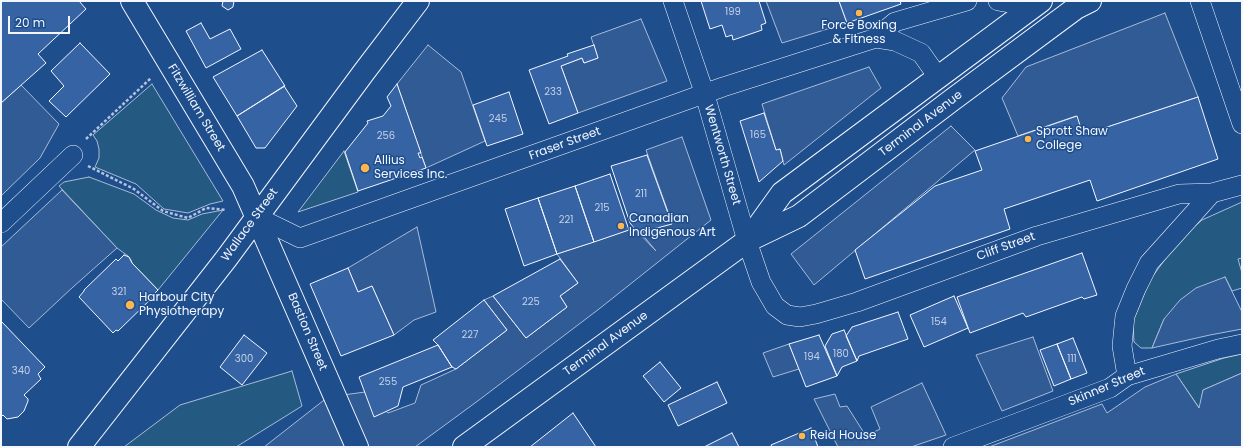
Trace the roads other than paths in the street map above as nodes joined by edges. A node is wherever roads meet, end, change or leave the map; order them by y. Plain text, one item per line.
1 (132, 1) edge
2 (418, 1) edge
3 (673, 1) edge
4 (967, 1) edge
5 (998, 1) edge
6 (1090, 1) edge
7 (1200, 1) edge
8 (1036, 4) edge
9 (876, 38) junction
10 (938, 76) junction
11 (705, 95) junction
12 (1242, 124) edge
13 (73, 155) dead end
14 (1242, 185) edge
15 (1212, 193) junction
16 (257, 216) junction
17 (1, 223) edge
18 (747, 241) junction
19 (775, 306) joint
20 (1242, 344) edge
21 (1127, 376) junction
22 (79, 447) edge
23 (357, 447) edge
24 (464, 447) edge
25 (953, 447) edge

1 - 16 main road, Fitzwilliam Street
2 - 16 main road, Wallace Street
3 - 11 street, Wentworth Street
4 - 9 street, Fraser Street
5 - 8 street
6 - 18 main road, Terminal Avenue
7 - 12 street
8 - 10 main road, Terminal Avenue
9 - 10 street, Fraser Street
9 - 11 street, Fraser Street
10 - 18 main road, Terminal Avenue
11 - 16 street, Fraser Street
11 - 18 street, Wentworth Street
13 - 17 street
14 - 15 street, Cliff Street
15 - 19 street, Cliff Street
15 - 21 street
16 - 22 main road, Wallace Street
16 - 23 main road, Bastion Street
18 - 19 street, Wentworth Street
18 - 24 main road, Terminal Avenue
20 - 21 street, Skinner Street
21 - 25 street, Skinner Street

